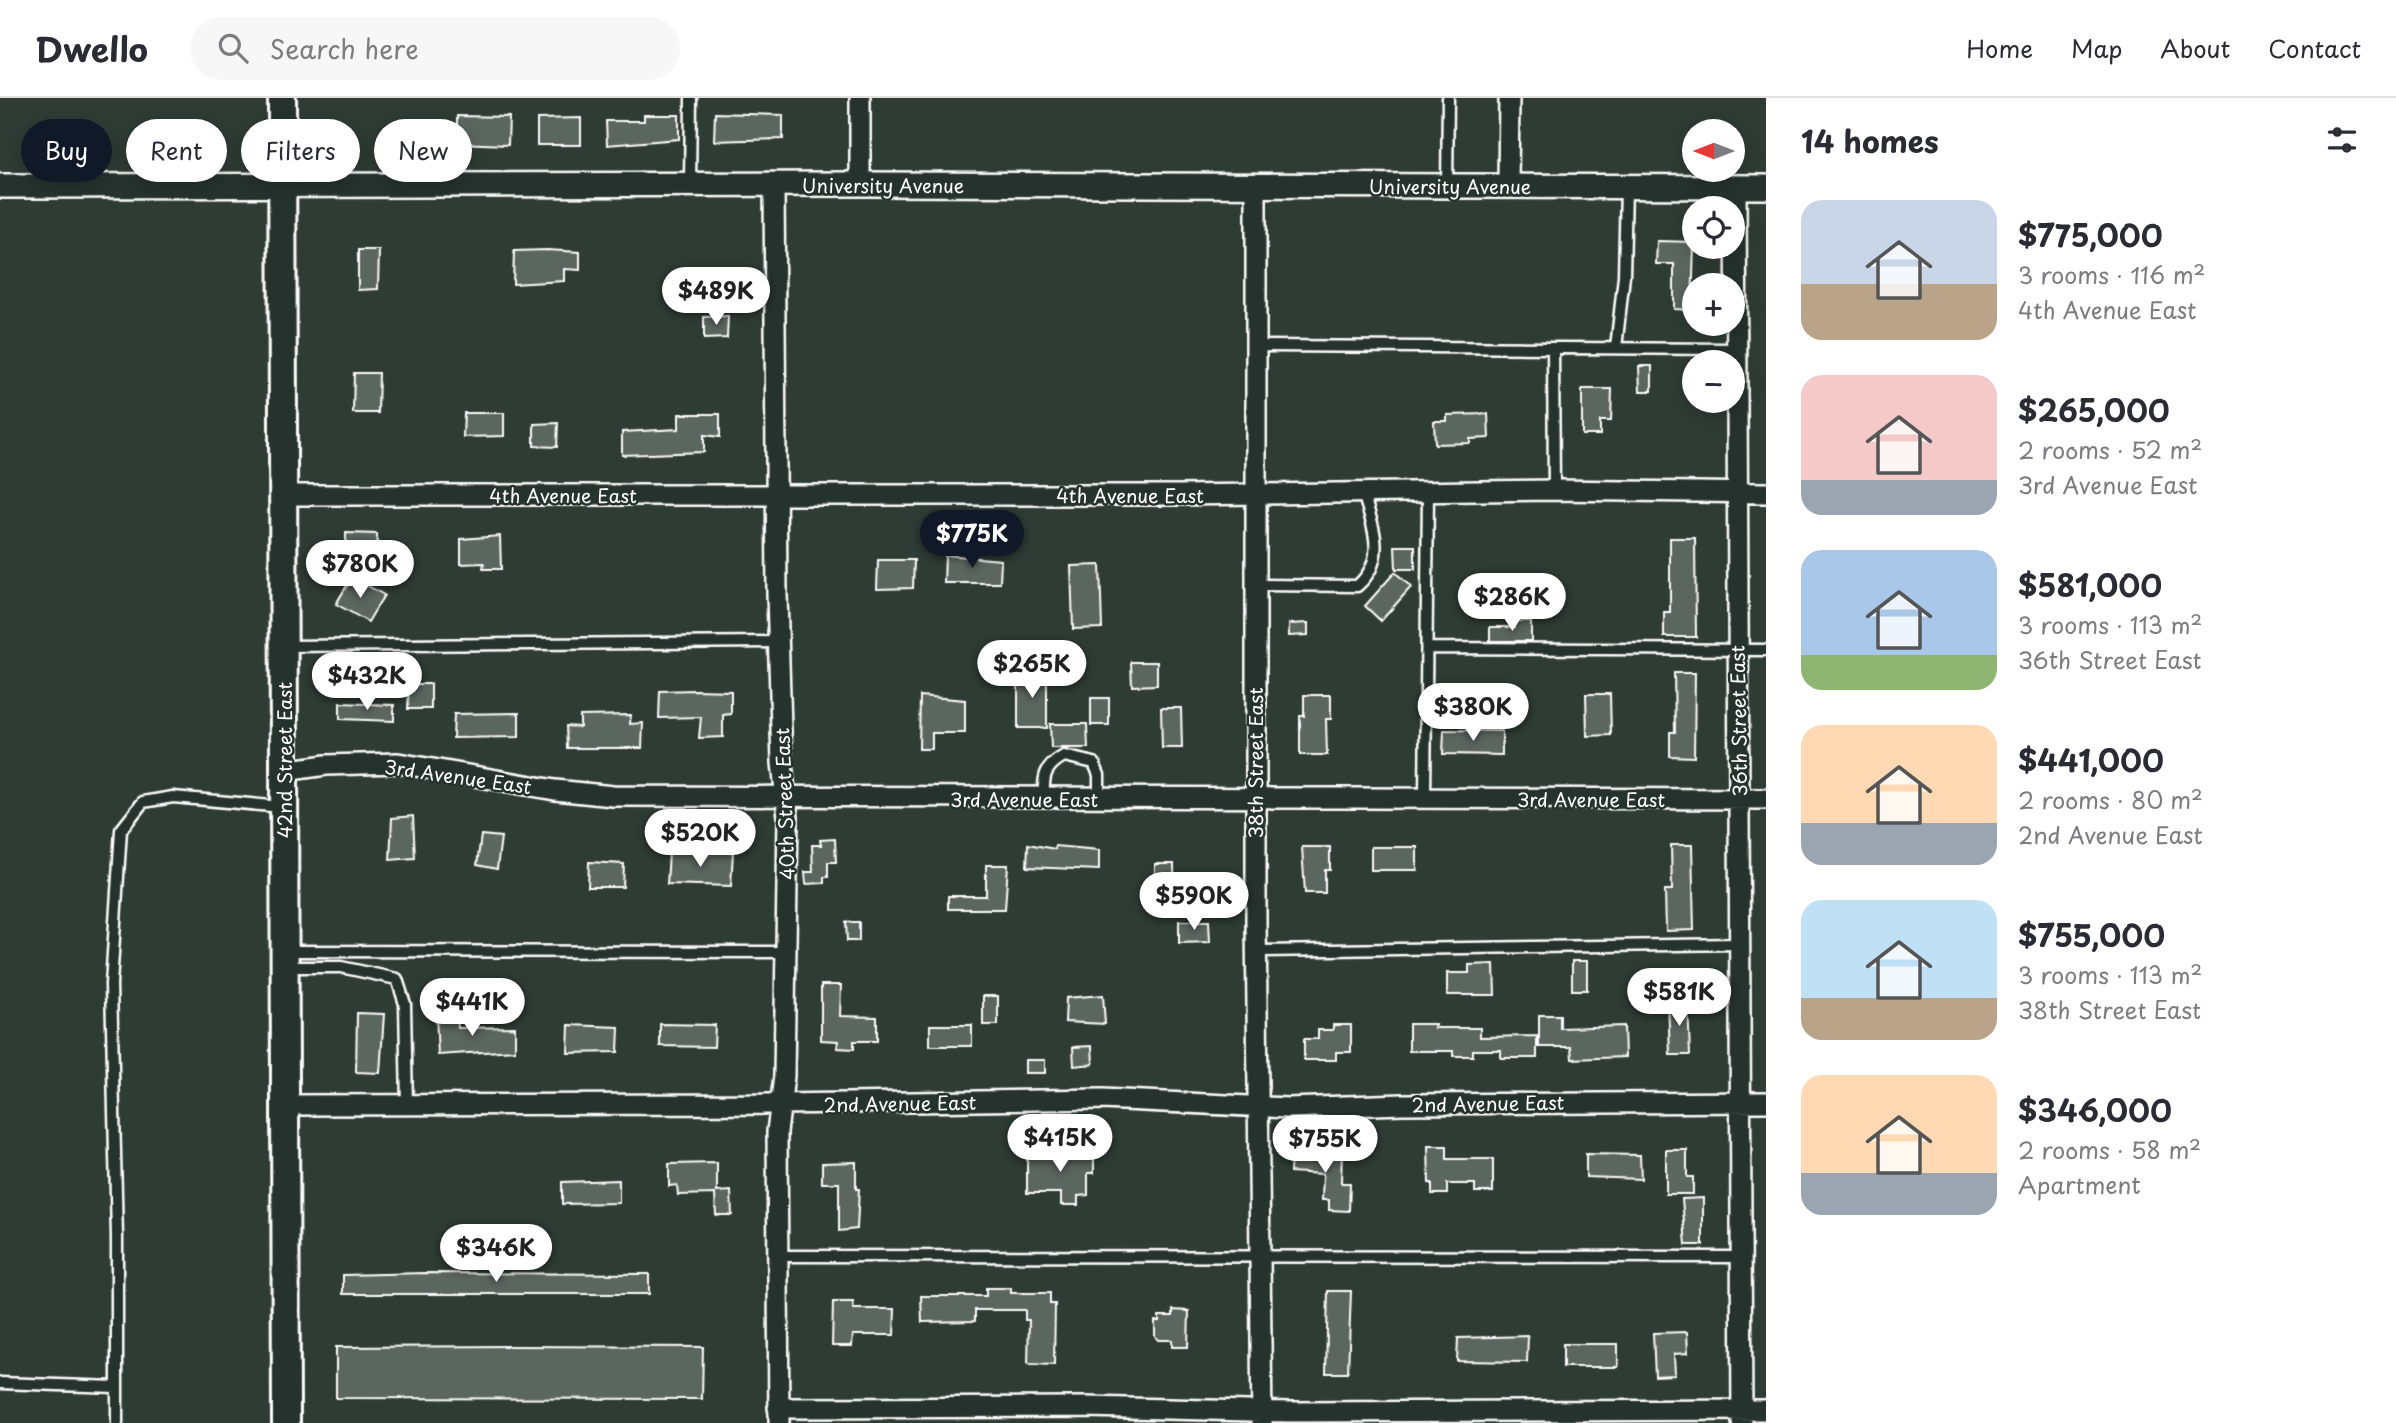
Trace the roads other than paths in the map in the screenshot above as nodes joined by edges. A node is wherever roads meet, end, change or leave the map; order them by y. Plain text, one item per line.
1 (282, 98) edge
2 (691, 98) edge
3 (860, 98) edge
4 (1448, 98) edge
5 (1509, 98) edge
6 (860, 184) junction
7 (690, 185) junction
8 (774, 185) junction
9 (0, 186) edge
10 (1256, 186) junction
11 (1447, 186) junction
12 (1508, 186) junction
13 (1626, 187) junction
14 (1736, 187) junction
15 (1766, 187) edge
16 (282, 188) junction
17 (1254, 346) junction
18 (1553, 348) junction
19 (1616, 348) junction
20 (1736, 349) junction
21 (1554, 491) junction
22 (1428, 492) junction
23 (1737, 492) junction
24 (1363, 493) junction
25 (1766, 493) edge
26 (776, 494) junction
27 (1254, 494) junction
28 (284, 495) junction
29 (1254, 585) junction
30 (779, 642) junction
31 (284, 646) junction
32 (1429, 648) junction
33 (1737, 650) junction
34 (1766, 650) edge
35 (284, 771) junction
36 (1255, 797) junction
37 (786, 798) junction
38 (1425, 798) junction
39 (1044, 799) junction
40 (1100, 799) junction
41 (1740, 799) junction
42 (1766, 799) edge
43 (284, 807) junction
44 (1741, 944) junction
45 (1256, 951) junction
46 (787, 952) junction
47 (285, 959) junction
48 (1740, 1102) junction
49 (1766, 1102) edge
50 (780, 1104) junction
51 (285, 1105) junction
52 (407, 1106) junction
53 (1257, 1106) junction
54 (778, 1256) junction
55 (1260, 1257) junction
56 (1741, 1257) junction
57 (0, 1383) edge
58 (116, 1387) junction
59 (1766, 1410) edge
60 (778, 1415) edge
61 (1742, 1416) edge
62 (1262, 1417) edge
63 (117, 1423) edge
64 (286, 1423) edge

1 - 16 main road, 42nd Street East
2 - 7 lane
3 - 6 street
4 - 11 lane
5 - 12 street
6 - 8 street, University Avenue
6 - 10 street, University Avenue
7 - 8 street, University Avenue
7 - 16 street, University Avenue
8 - 26 street, 40th Street East
9 - 16 street, University Avenue
10 - 11 street, University Avenue
10 - 17 street, 38th Street East
11 - 12 street, University Avenue
12 - 13 street, University Avenue
13 - 14 street, University Avenue
13 - 19 lane
14 - 15 street, University Avenue
14 - 20 street, 36th Street East
16 - 28 main road, 42nd Street East
17 - 18 lane
17 - 27 street, 38th Street East
18 - 19 lane
18 - 21 lane
19 - 20 lane
20 - 23 street, 36th Street East
21 - 22 street, 4th Avenue East
21 - 23 street, 4th Avenue East
22 - 24 street, 4th Avenue East
22 - 32 lane
23 - 25 street, 4th Avenue East
23 - 33 street, 36th Street East
24 - 27 street, 4th Avenue East
24 - 29 lane
26 - 27 street, 4th Avenue East
26 - 28 street, 4th Avenue East
26 - 30 street, 40th Street East
27 - 29 street, 38th Street East
28 - 31 main road, 42nd Street East
29 - 36 street, 38th Street East
30 - 31 lane
30 - 37 street, 40th Street East
31 - 35 main road, 42nd Street East
32 - 33 lane
32 - 38 lane
33 - 34 lane
33 - 41 street, 36th Street East
35 - 37 street, 3rd Avenue East
35 - 43 main road, 42nd Street East
36 - 38 street, 3rd Avenue East
36 - 40 street, 3rd Avenue East
36 - 45 street, 38th Street East
37 - 39 street, 3rd Avenue East
37 - 46 street, 40th Street East
38 - 41 street, 3rd Avenue East
39 - 40 street, 3rd Avenue East
39 - 40 lane
41 - 42 street, 3rd Avenue East
41 - 44 street, 36th Street East
43 - 47 main road, 42nd Street East
43 - 58 lane
44 - 45 lane
44 - 48 street, 36th Street East
45 - 53 street, 38th Street East
46 - 47 lane
46 - 50 street, 40th Street East
47 - 51 main road, 42nd Street East
47 - 52 lane
48 - 49 street, 2nd Avenue East
48 - 53 street, 2nd Avenue East
48 - 56 street, 36th Street East
50 - 52 street, 2nd Avenue East
50 - 53 street, 2nd Avenue East
50 - 54 street, 40th Street East
51 - 52 street, 2nd Avenue East
51 - 64 main road, 42nd Street East
53 - 55 street, 38th Street East
54 - 55 lane
54 - 60 street, 40th Street East
55 - 56 lane
55 - 62 street, 38th Street East
56 - 61 street, 36th Street East
57 - 58 lane
58 - 63 lane
59 - 61 street
60 - 62 street
61 - 62 street

